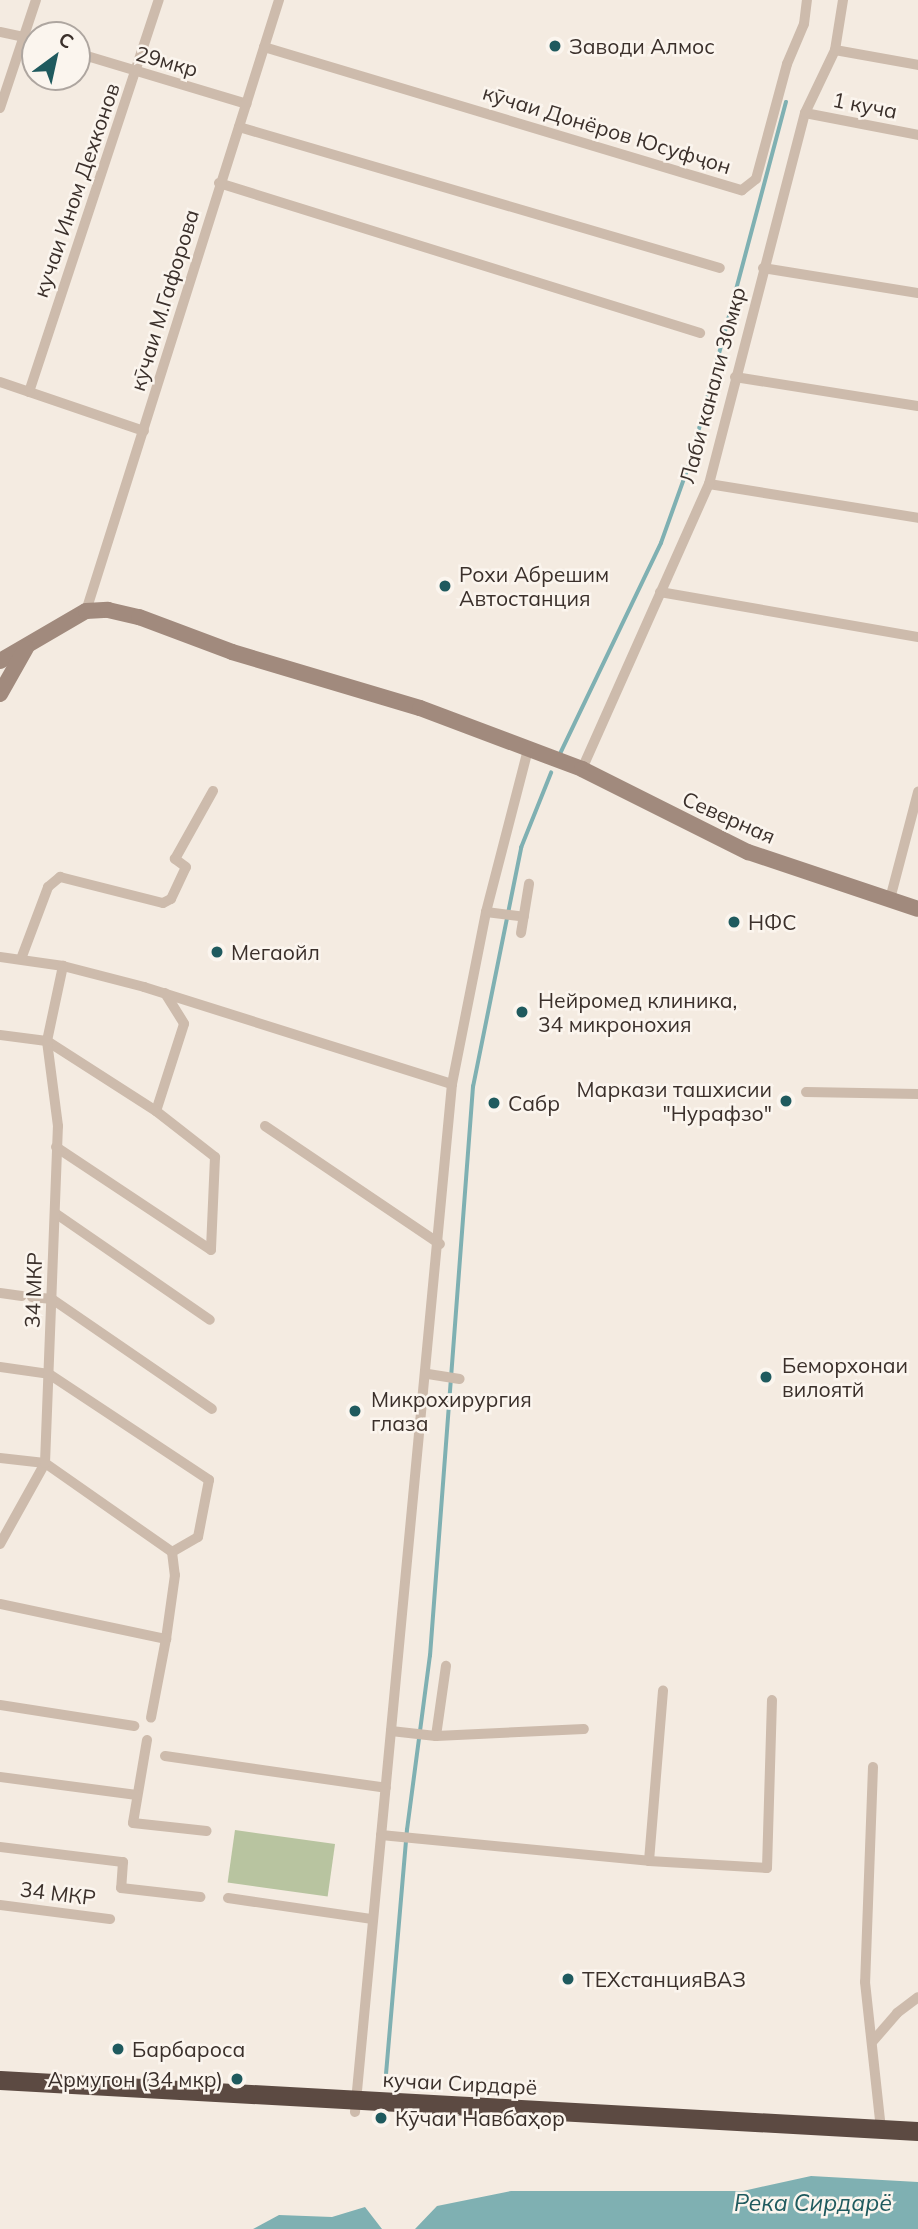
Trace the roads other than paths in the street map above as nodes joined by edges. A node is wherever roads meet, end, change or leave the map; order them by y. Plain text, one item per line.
1 (36, 0) edge
2 (159, 0) edge
3 (279, 0) edge
4 (807, 0) edge
5 (844, 0) edge
6 (29, 21) edge
7 (0, 32) edge
8 (21, 36) edge
9 (21, 46) edge
10 (264, 47) junction
11 (835, 50) junction
12 (91, 58) edge
13 (918, 65) edge
14 (136, 72) junction
15 (247, 104) junction
16 (0, 108) edge
17 (805, 113) junction
18 (239, 127) junction
19 (918, 135) edge
20 (219, 183) junction
21 (720, 268) dead end
22 (763, 268) junction
23 (918, 293) edge
24 (701, 333) dead end
25 (735, 377) junction
26 (0, 382) edge
27 (29, 392) junction
28 (918, 406) edge
29 (144, 430) junction
30 (709, 484) junction
31 (918, 518) edge
32 (660, 592) junction
33 (86, 611) junction
34 (918, 637) edge
35 (0, 648) edge
36 (26, 648) junction
37 (0, 661) edge
38 (0, 694) edge
39 (528, 750) junction
40 (582, 769) junction
41 (213, 791) dead end
42 (918, 792) edge
43 (529, 884) dead end
44 (890, 899) junction
45 (918, 909) edge
46 (486, 912) junction
47 (513, 916) junction
48 (521, 933) dead end
49 (0, 957) edge
50 (21, 959) junction
51 (63, 966) junction
52 (165, 993) junction
53 (0, 1035) edge
54 (47, 1041) junction
55 (452, 1084) junction
56 (806, 1091) dead end
57 (918, 1094) edge
58 (156, 1111) junction
59 (265, 1126) dead end
60 (56, 1147) junction
61 (55, 1213) junction
62 (440, 1244) junction
63 (0, 1293) edge
64 (52, 1299) junction
65 (210, 1320) dead end
66 (0, 1367) edge
67 (49, 1374) junction
68 (428, 1374) junction
69 (460, 1379) dead end
70 (212, 1409) dead end
71 (0, 1458) edge
72 (45, 1463) junction
73 (0, 1544) edge
74 (172, 1552) junction
75 (0, 1604) edge
76 (166, 1639) junction
77 (446, 1665) dead end
78 (663, 1691) dead end
79 (772, 1700) dead end
80 (0, 1705) edge
81 (151, 1718) dead end
82 (134, 1726) dead end
83 (584, 1729) dead end
84 (391, 1731) junction
85 (436, 1736) junction
86 (147, 1740) dead end
87 (165, 1756) dead end
88 (873, 1767) dead end
89 (0, 1777) edge
90 (386, 1788) junction
91 (137, 1795) junction
92 (207, 1831) dead end
93 (381, 1835) junction
94 (0, 1847) edge
95 (649, 1861) junction
96 (200, 1897) dead end
97 (228, 1898) dead end
98 (0, 1905) edge
99 (110, 1919) dead end
100 (372, 1920) junction
101 (918, 1997) edge
102 (873, 2040) junction
103 (0, 2080) edge
104 (0, 2090) edge
105 (355, 2106) junction
106 (918, 2131) edge
107 (881, 2134) junction
108 (918, 2140) edge

1 - 6 street
2 - 14 street, кучаи Ином Дехконов
3 - 10 street, кӯчаи М.Гафорова
4 - 10 street, кӯчаи Донёров Юсуфҷон
5 - 11 street, Лаби канали 30мкр
7 - 8 street
9 - 16 street
10 - 15 street, кӯчаи М.Гафорова
11 - 13 street
11 - 17 street, Лаби канали 30мкр
12 - 14 street, 29мкр
14 - 15 street, 29мкр
14 - 27 street, кучаи Ином Дехконов
15 - 18 street, кӯчаи М.Гафорова
17 - 19 street, 1 куча
17 - 22 street, Лаби канали 30мкр
18 - 20 street, кӯчаи М.Гафорова
18 - 21 street
20 - 24 street
20 - 29 street, кӯчаи М.Гафорова
22 - 23 street
22 - 25 street, Лаби канали 30мкр
25 - 28 street
25 - 30 street, Лаби канали 30мкр
26 - 27 street
27 - 29 street
29 - 33 street, кӯчаи М.Гафорова
30 - 31 street
30 - 32 street, Лаби канали 30мкр
32 - 34 street
32 - 40 street, Лаби канали 30мкр
33 - 36 main road
33 - 39 main road, Северная
35 - 36 main road
36 - 37 main road
36 - 38 main road
39 - 40 main road, Северная
39 - 46 street
40 - 44 main road, Северная
41 - 50 street
42 - 44 street
43 - 47 street
44 - 45 main road, Северная
46 - 47 street
46 - 55 street
47 - 48 street
49 - 50 street
50 - 51 street
51 - 52 street
51 - 54 street, 34 МКР
52 - 55 street
52 - 58 street
53 - 54 street
54 - 58 street
54 - 60 street, 34 МКР
55 - 62 street
56 - 57 street
58 - 60 street
59 - 62 street
60 - 61 street, 34 МКР
61 - 64 street, 34 МКР
61 - 65 street
62 - 68 street
63 - 64 street
64 - 67 street, 34 МКР
64 - 70 street
66 - 67 street
67 - 72 street, 34 МКР
67 - 74 street
68 - 69 street
68 - 84 street
71 - 72 street
72 - 73 street
72 - 74 street
74 - 76 street
75 - 76 street
76 - 81 street
77 - 85 street
78 - 95 street
79 - 95 street
80 - 82 street
83 - 85 street
84 - 85 street
84 - 90 street
86 - 91 street
87 - 90 street
88 - 102 street
89 - 91 street
90 - 93 street
91 - 92 street
93 - 95 street
93 - 100 street
94 - 96 street, 34 МКР
97 - 100 street
98 - 99 street, 34 МКР
100 - 105 street
101 - 102 street
102 - 107 street
103 - 105 highway, кучаи Сирдарё
104 - 105 highway
105 - 107 highway
106 - 107 highway
107 - 108 highway

